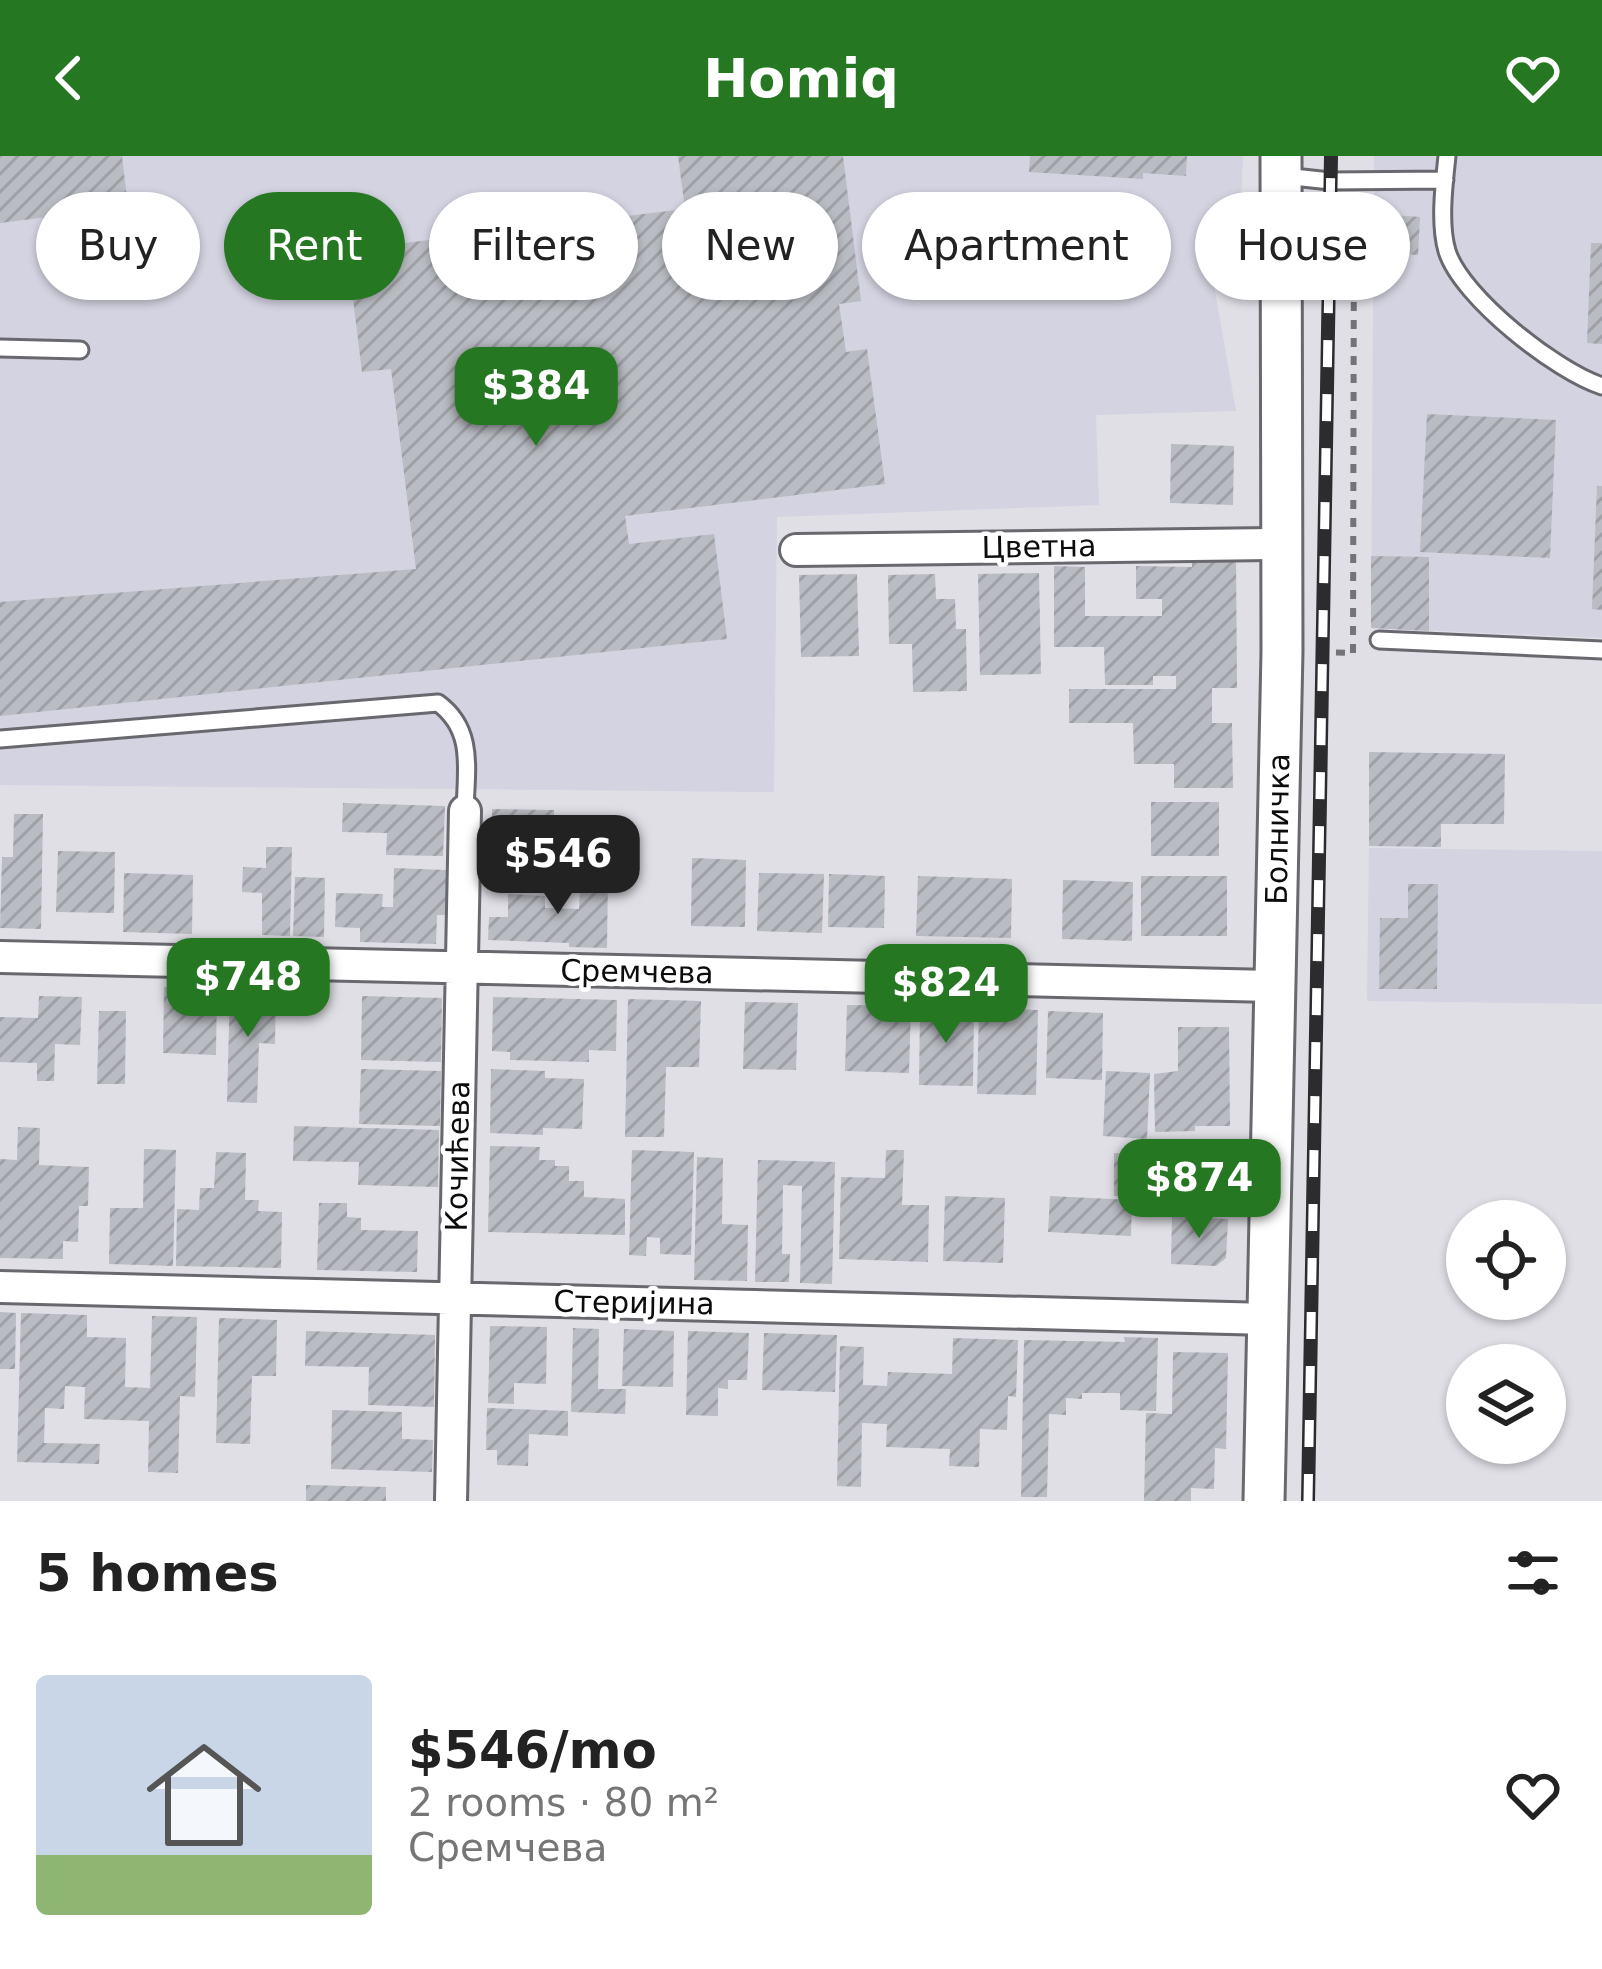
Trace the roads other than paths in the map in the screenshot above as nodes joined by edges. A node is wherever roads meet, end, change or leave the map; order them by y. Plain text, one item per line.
1 (1447, 156) edge
2 (1281, 166) edge
3 (1445, 180) junction
4 (0, 348) edge
5 (80, 350) dead end
6 (1602, 386) edge
7 (1282, 544) junction
8 (796, 550) dead end
9 (1379, 640) dead end
10 (1602, 650) edge
11 (0, 739) edge
12 (466, 811) joint
13 (0, 957) edge
14 (462, 968) junction
15 (1274, 986) junction
16 (0, 1287) edge
17 (455, 1298) junction
18 (1269, 1319) junction
19 (451, 1501) edge
20 (1264, 1501) edge

1 - 3 lane
2 - 3 lane
2 - 7 street, Болничка
3 - 6 lane
4 - 5 lane
7 - 8 street, Цветна
7 - 15 street, Болничка
9 - 10 lane
11 - 12 lane
12 - 14 street, Кочићева
13 - 14 street, Сремчева
14 - 15 street, Сремчева
14 - 17 street, Кочићева
15 - 18 street, Болничка
16 - 17 street, Стеријина
17 - 18 street, Стеријина
17 - 19 street, Кочићева
18 - 20 street, Болничка

